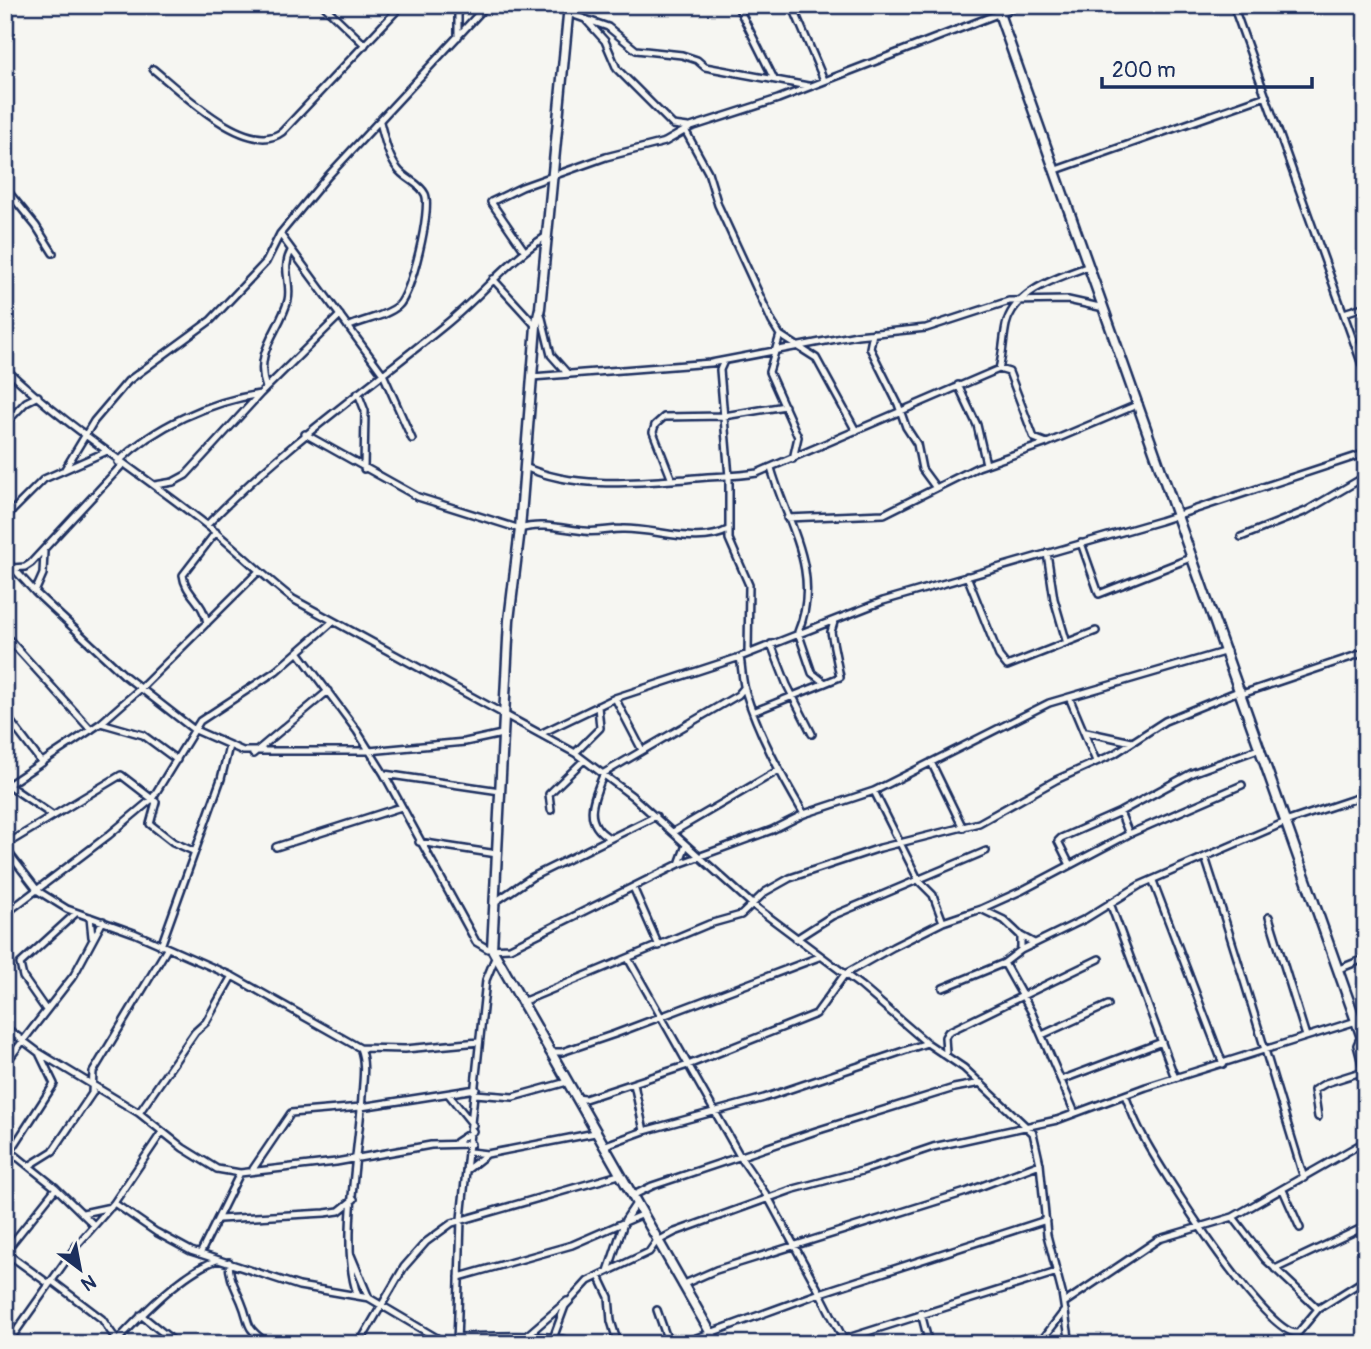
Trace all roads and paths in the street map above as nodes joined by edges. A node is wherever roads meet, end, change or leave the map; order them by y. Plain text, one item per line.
1 (323, 5) edge
2 (402, 5) edge
3 (458, 5) edge
4 (487, 5) edge
5 (737, 5) edge
6 (792, 5) edge
7 (1021, 5) edge
8 (1233, 5) edge
9 (569, 9) edge
10 (998, 9) edge
11 (586, 20) junction
12 (458, 37) junction
13 (365, 45) junction
14 (153, 69) dead end
15 (774, 79) junction
16 (824, 80) junction
17 (808, 86) junction
18 (1266, 96) junction
19 (380, 122) junction
20 (688, 128) junction
21 (1056, 170) junction
22 (554, 175) junction
23 (6, 189) edge
24 (5, 208) edge
25 (281, 234) junction
26 (545, 237) junction
27 (524, 250) junction
28 (291, 251) junction
29 (53, 253) dead end
30 (1090, 266) junction
31 (493, 279) junction
32 (1023, 299) junction
33 (1366, 306) edge
34 (540, 308) junction
35 (1104, 308) junction
36 (1344, 313) junction
37 (340, 315) junction
38 (536, 326) junction
39 (348, 327) junction
40 (873, 332) junction
41 (779, 335) junction
42 (795, 346) junction
43 (775, 350) junction
44 (725, 360) junction
45 (711, 363) junction
46 (5, 368) edge
47 (999, 369) junction
48 (567, 373) junction
49 (383, 374) junction
50 (1366, 376) edge
51 (531, 377) junction
52 (720, 377) junction
53 (958, 385) junction
54 (266, 388) junction
55 (358, 393) junction
56 (260, 394) junction
57 (38, 396) junction
58 (1139, 404) junction
59 (785, 406) junction
60 (898, 411) junction
61 (724, 416) junction
62 (5, 424) edge
63 (856, 431) junction
64 (305, 434) junction
65 (86, 435) junction
66 (412, 439) dead end
67 (1047, 443) junction
68 (105, 452) junction
69 (1366, 453) edge
70 (793, 459) junction
71 (120, 463) junction
72 (986, 464) junction
73 (525, 467) junction
74 (65, 468) junction
75 (771, 468) junction
76 (364, 469) junction
77 (1366, 476) edge
78 (729, 477) junction
79 (672, 480) junction
80 (155, 485) junction
81 (936, 488) junction
82 (1179, 514) junction
83 (5, 518) edge
84 (787, 518) junction
85 (207, 525) junction
86 (520, 528) junction
87 (728, 530) junction
88 (216, 532) junction
89 (720, 534) junction
90 (1241, 537) dead end
91 (729, 539) junction
92 (1081, 543) junction
93 (44, 551) junction
94 (1047, 553) junction
95 (1193, 557) junction
96 (5, 559) edge
97 (12, 568) junction
98 (258, 572) junction
99 (967, 576) junction
100 (35, 593) junction
101 (805, 616) junction
102 (834, 622) junction
103 (206, 623) junction
104 (331, 623) junction
105 (823, 625) junction
106 (815, 627) junction
107 (1096, 631) dead end
108 (798, 632) junction
109 (831, 632) junction
110 (5, 635) edge
111 (1066, 640) junction
112 (771, 644) junction
113 (1227, 651) junction
114 (1366, 652) edge
115 (299, 653) junction
116 (748, 653) junction
117 (740, 657) junction
118 (825, 683) junction
119 (141, 688) junction
120 (744, 688) junction
121 (328, 691) junction
122 (1242, 692) junction
123 (738, 695) junction
124 (747, 695) junction
125 (793, 695) junction
126 (1069, 697) junction
127 (615, 698) junction
128 (598, 706) junction
129 (753, 712) junction
130 (5, 714) edge
131 (503, 714) junction
132 (101, 723) junction
133 (556, 727) junction
134 (193, 729) junction
135 (90, 730) junction
136 (1086, 732) junction
137 (502, 734) junction
138 (540, 734) junction
139 (812, 734) dead end
140 (1132, 742) junction
141 (555, 743) junction
142 (229, 746) junction
143 (1261, 748) junction
144 (642, 750) junction
145 (369, 751) junction
146 (575, 753) junction
147 (253, 754) junction
148 (177, 760) junction
149 (584, 760) junction
150 (1096, 761) junction
151 (931, 762) junction
152 (43, 763) junction
153 (779, 770) junction
154 (604, 773) junction
155 (384, 774) junction
156 (1242, 785) dead end
157 (7, 786) edge
158 (874, 790) junction
159 (500, 791) junction
160 (1366, 795) edge
161 (152, 799) junction
162 (401, 807) junction
163 (551, 810) dead end
164 (1120, 812) junction
165 (804, 814) junction
166 (52, 816) junction
167 (656, 816) junction
168 (1288, 821) junction
169 (686, 825) junction
170 (963, 828) junction
171 (673, 832) junction
172 (1129, 834) junction
173 (5, 835) edge
174 (16, 837) junction
175 (610, 838) junction
176 (419, 842) junction
177 (901, 842) junction
178 (684, 843) junction
179 (5, 847) edge
180 (276, 847) dead end
181 (193, 851) junction
182 (986, 851) dead end
183 (497, 854) junction
184 (1205, 857) junction
185 (699, 858) junction
186 (679, 864) junction
187 (1070, 865) junction
188 (919, 881) junction
189 (1153, 881) junction
190 (633, 887) junction
191 (38, 891) junction
192 (760, 897) junction
193 (495, 902) junction
194 (1110, 903) junction
195 (753, 905) junction
196 (981, 909) junction
197 (763, 912) junction
198 (76, 913) junction
199 (5, 914) edge
200 (90, 917) junction
201 (1269, 917) dead end
202 (103, 921) junction
203 (943, 922) junction
204 (1021, 936) junction
205 (796, 939) junction
206 (91, 940) junction
207 (1034, 943) junction
208 (659, 946) junction
209 (164, 947) junction
210 (1021, 950) junction
211 (493, 953) junction
212 (819, 957) junction
213 (1366, 958) edge
214 (1099, 959) dead end
215 (629, 960) junction
216 (1004, 963) junction
217 (1339, 969) junction
218 (845, 974) junction
219 (232, 976) junction
220 (943, 988) dead end
221 (1022, 994) junction
222 (522, 1002) junction
223 (1108, 1005) dead end
224 (46, 1010) junction
225 (661, 1018) junction
226 (1366, 1018) edge
227 (1356, 1021) junction
228 (5, 1029) edge
229 (1042, 1035) junction
230 (1361, 1035) junction
231 (1306, 1036) junction
232 (24, 1041) junction
233 (480, 1042) junction
234 (1162, 1042) junction
235 (927, 1043) junction
236 (360, 1048) junction
237 (371, 1049) junction
238 (1266, 1049) junction
239 (1366, 1049) edge
240 (38, 1052) junction
241 (550, 1052) junction
242 (562, 1052) junction
243 (946, 1053) junction
244 (682, 1056) junction
245 (364, 1058) junction
246 (7, 1061) edge
247 (555, 1061) junction
248 (1223, 1064) junction
249 (688, 1065) junction
250 (673, 1069) junction
251 (1364, 1071) junction
252 (1175, 1079) junction
253 (1366, 1079) edge
254 (1061, 1080) junction
255 (90, 1082) junction
256 (566, 1082) junction
257 (981, 1083) junction
258 (634, 1084) junction
259 (98, 1087) junction
260 (475, 1092) junction
261 (92, 1093) junction
262 (449, 1095) junction
263 (1125, 1095) junction
264 (580, 1100) junction
265 (361, 1107) junction
266 (713, 1111) junction
267 (139, 1113) junction
268 (1075, 1113) junction
269 (1318, 1118) dead end
270 (473, 1128) junction
271 (1028, 1128) junction
272 (644, 1131) junction
273 (162, 1132) junction
274 (595, 1133) junction
275 (1366, 1141) edge
276 (453, 1143) junction
277 (471, 1144) junction
278 (603, 1146) junction
279 (470, 1152) junction
280 (487, 1154) junction
281 (7, 1155) edge
282 (357, 1158) junction
283 (741, 1158) junction
284 (1040, 1164) junction
285 (29, 1166) junction
286 (468, 1169) junction
287 (253, 1170) junction
288 (240, 1172) junction
289 (619, 1175) junction
290 (1304, 1178) junction
291 (56, 1188) junction
292 (1283, 1190) junction
293 (354, 1199) junction
294 (769, 1199) junction
295 (633, 1201) junction
296 (113, 1205) junction
297 (83, 1213) junction
298 (641, 1215) junction
299 (1233, 1217) junction
300 (219, 1219) junction
301 (461, 1219) junction
302 (625, 1220) junction
303 (1046, 1220) junction
304 (94, 1225) junction
305 (1366, 1226) edge
306 (1199, 1227) junction
307 (1300, 1228) dead end
308 (656, 1242) junction
309 (793, 1248) junction
310 (5, 1252) edge
311 (350, 1253) junction
312 (200, 1254) junction
313 (217, 1260) junction
314 (229, 1262) junction
315 (1275, 1269) junction
316 (608, 1271) junction
317 (1057, 1272) junction
318 (599, 1276) junction
319 (459, 1277) junction
320 (1366, 1279) edge
321 (50, 1282) junction
322 (353, 1283) junction
323 (681, 1285) junction
324 (345, 1293) junction
325 (820, 1293) junction
326 (358, 1296) junction
327 (572, 1297) junction
328 (369, 1298) junction
329 (381, 1304) junction
330 (1064, 1306) junction
331 (1318, 1309) junction
332 (657, 1310) dead end
333 (921, 1313) junction
334 (141, 1315) junction
335 (710, 1332) junction
336 (524, 1338) junction
337 (457, 1340) edge
338 (509, 1340) edge
339 (551, 1341) edge
340 (845, 1341) edge
341 (118, 1342) edge
342 (7, 1344) edge
343 (177, 1344) edge
344 (268, 1344) edge
345 (359, 1344) edge
346 (447, 1344) edge
347 (574, 1344) edge
348 (618, 1344) edge
349 (670, 1344) edge
350 (680, 1344) edge
351 (717, 1344) edge
352 (829, 1344) edge
353 (929, 1344) edge
354 (1039, 1344) edge
355 (1070, 1344) edge

1 - 13 street
2 - 13 street
3 - 12 street
4 - 12 street
5 - 15 street
6 - 16 street
7 - 10 street
8 - 18 street
9 - 11 street
9 - 22 street
10 - 16 street
10 - 21 street
11 - 15 street
11 - 20 street
12 - 19 street
13 - 14 street
15 - 17 street
16 - 17 street
17 - 20 street
18 - 21 street
18 - 36 street
19 - 25 street
19 - 39 street
20 - 22 street
20 - 41 street
21 - 30 street
22 - 26 street
22 - 27 street
23 - 24 street
23 - 29 street
25 - 28 street
25 - 65 street
26 - 27 street
26 - 34 street
27 - 31 street
28 - 37 street
28 - 54 street
30 - 32 street
30 - 35 street
31 - 38 street
31 - 49 street
32 - 35 street
32 - 40 street
32 - 47 street
33 - 36 street
34 - 38 street
34 - 48 street
35 - 58 street
36 - 50 street
37 - 39 street
37 - 54 street
38 - 51 street
39 - 49 street
40 - 42 street
40 - 60 street
41 - 42 street
41 - 43 street
42 - 43 street
42 - 63 street
43 - 44 street
43 - 59 street
44 - 45 street
44 - 52 street
45 - 48 street
45 - 52 street
46 - 57 street
47 - 53 street
47 - 67 street
48 - 51 street
49 - 55 street
49 - 66 street
51 - 73 street
52 - 61 street
53 - 60 street
53 - 72 street
54 - 56 street
55 - 64 street
55 - 76 street
56 - 71 street
56 - 80 street
57 - 62 street
57 - 65 street
58 - 67 street
58 - 82 street
59 - 61 street
59 - 70 street
60 - 63 street
60 - 81 street
61 - 78 street
61 - 79 street
63 - 70 street
64 - 76 street
64 - 85 street
65 - 68 street
65 - 74 street
67 - 72 street
68 - 71 street
68 - 74 street
69 - 82 street
70 - 75 street
71 - 80 street
71 - 93 street
72 - 81 street
73 - 79 street
73 - 86 street
74 - 83 street
75 - 78 street
75 - 84 street
76 - 86 street
77 - 90 street
78 - 79 street
78 - 87 street
80 - 85 street
81 - 84 street
82 - 92 street
82 - 95 street
84 - 101 street
85 - 88 street
86 - 89 street
86 - 131 street
87 - 89 street
87 - 91 street
88 - 98 street
88 - 103 street
89 - 91 street
91 - 116 street
92 - 94 street
92 - 95 street
93 - 97 street
93 - 100 street
94 - 99 street
94 - 111 street
95 - 113 street
96 - 97 street
97 - 100 street
98 - 103 street
98 - 104 street
99 - 102 street
99 - 111 street
100 - 119 street
101 - 106 street
101 - 108 street
102 - 105 street
102 - 109 street
103 - 119 street
104 - 115 street
104 - 131 street
105 - 106 street
105 - 109 street
106 - 108 street
107 - 111 street
108 - 112 street
108 - 118 street
109 - 118 street
110 - 135 street
112 - 116 street
112 - 125 street
113 - 122 street
113 - 126 street
114 - 122 street
115 - 121 street
115 - 134 street
116 - 117 street
117 - 120 street
117 - 127 street
118 - 125 street
119 - 132 street
119 - 134 street
120 - 123 street
120 - 124 street
121 - 145 street
121 - 147 street
122 - 140 street
122 - 143 street
123 - 124 street
123 - 144 street
124 - 129 street
125 - 129 street
125 - 139 street
126 - 136 street
126 - 151 street
127 - 128 street
127 - 144 street
128 - 133 street
128 - 146 street
129 - 153 street
130 - 152 street
131 - 137 street
131 - 138 street
132 - 135 street
132 - 148 street
133 - 138 street
133 - 141 street
134 - 142 street
134 - 148 street
135 - 152 street
136 - 140 street
136 - 150 street
137 - 145 street
137 - 159 street
138 - 141 street
140 - 150 street
141 - 146 street
142 - 147 street
142 - 181 street
143 - 164 street
143 - 168 street
144 - 154 street
145 - 147 street
145 - 155 street
146 - 149 street
148 - 161 street
149 - 154 street
149 - 163 street
150 - 170 street
151 - 158 street
151 - 170 street
152 - 157 street
153 - 165 street
153 - 169 street
154 - 167 street
154 - 175 street
155 - 159 street
155 - 162 street
156 - 172 street
157 - 166 street
158 - 165 street
158 - 177 street
159 - 183 street
160 - 168 street
161 - 166 street
161 - 181 street
161 - 191 street
162 - 176 street
162 - 180 street
164 - 172 street
164 - 187 street
165 - 185 street
166 - 174 street
167 - 171 street
167 - 175 street
168 - 184 street
168 - 217 street
169 - 171 street
169 - 178 street
170 - 177 street
171 - 178 street
172 - 187 street
173 - 174 street
174 - 179 street
175 - 193 street
176 - 183 street
176 - 211 street
177 - 188 street
177 - 192 street
178 - 185 street
178 - 186 street
179 - 191 street
181 - 209 street
182 - 188 street
183 - 193 street
184 - 189 street
184 - 238 street
185 - 186 street
185 - 195 street
186 - 190 street
187 - 196 street
188 - 203 street
188 - 205 street
189 - 194 street
189 - 248 street
190 - 208 street
190 - 211 street
191 - 198 street
191 - 199 street
192 - 195 street
192 - 197 street
193 - 211 street
194 - 207 street
194 - 234 street
195 - 197 street
195 - 208 street
196 - 203 street
196 - 204 street
197 - 205 street
198 - 200 street
198 - 224 street
200 - 202 street
200 - 206 street
201 - 231 street
202 - 206 street
202 - 209 street
203 - 218 street
204 - 207 street
204 - 210 street
205 - 212 street
206 - 224 street
207 - 210 street
208 - 215 street
209 - 219 street
209 - 255 street
210 - 216 street
211 - 222 street
211 - 233 street
212 - 218 street
212 - 225 street
213 - 217 street
214 - 221 street
215 - 222 street
215 - 225 street
216 - 220 street
216 - 221 street
217 - 227 street
218 - 235 street
218 - 249 street
219 - 236 street
219 - 267 street
221 - 229 street
221 - 243 street
222 - 241 street
223 - 229 street
224 - 232 street
225 - 242 street
225 - 244 street
226 - 227 street
227 - 230 street
227 - 231 street
228 - 232 street
228 - 246 street
229 - 254 street
230 - 239 street
230 - 251 street
231 - 238 street
232 - 240 street
232 - 246 street
233 - 237 street
233 - 260 street
234 - 252 street
234 - 254 street
235 - 243 street
235 - 266 street
236 - 237 street
236 - 245 street
237 - 245 street
238 - 248 street
238 - 290 street
240 - 255 street
240 - 281 street
241 - 242 street
241 - 247 street
242 - 247 street
243 - 257 street
244 - 249 street
244 - 250 street
245 - 265 street
247 - 256 street
248 - 252 street
249 - 250 street
249 - 266 street
250 - 258 street
251 - 253 street
251 - 269 street
252 - 263 street
254 - 268 street
255 - 259 street
255 - 261 street
256 - 260 street
256 - 264 street
257 - 271 street
257 - 283 street
258 - 264 street
258 - 272 street
259 - 261 street
259 - 267 street
260 - 262 street
260 - 270 street
261 - 285 street
262 - 265 street
262 - 270 street
263 - 268 street
263 - 306 street
264 - 274 street
265 - 282 street
265 - 287 street
266 - 272 street
266 - 283 street
267 - 273 street
268 - 271 street
270 - 276 street
270 - 277 street
271 - 284 street
271 - 294 street
272 - 278 street
273 - 288 street
273 - 296 street
274 - 278 street
274 - 280 street
275 - 290 street
276 - 277 street
276 - 282 street
277 - 279 street
278 - 289 street
279 - 280 street
279 - 286 street
280 - 286 street
281 - 285 street
282 - 287 street
282 - 293 street
283 - 294 street
283 - 295 street
284 - 303 street
284 - 309 street
285 - 291 street
286 - 301 street
287 - 288 street
288 - 300 street
289 - 295 street
289 - 301 street
290 - 292 street
291 - 297 street
291 - 310 street
292 - 299 street
292 - 307 street
293 - 300 street
293 - 311 street
294 - 308 street
294 - 309 street
295 - 298 street
295 - 302 street
296 - 297 street
296 - 304 street
296 - 312 street
297 - 304 street
298 - 302 street
298 - 308 street
299 - 306 street
299 - 315 street
300 - 312 street
301 - 319 street
301 - 329 street
302 - 316 street
302 - 319 street
303 - 317 street
303 - 325 street
304 - 321 street
305 - 315 street
306 - 330 street
306 - 331 street
308 - 316 street
308 - 323 street
309 - 323 street
309 - 325 street
310 - 321 street
311 - 322 street
311 - 328 street
312 - 313 street
313 - 314 street
313 - 334 street
314 - 324 street
314 - 344 street
315 - 331 street
316 - 318 street
317 - 330 street
317 - 333 street
318 - 327 street
318 - 348 street
319 - 337 street
320 - 331 street
321 - 341 street
321 - 342 street
322 - 324 street
322 - 326 street
323 - 335 street
324 - 326 street
325 - 335 street
325 - 340 street
326 - 328 street
327 - 336 street
327 - 339 street
328 - 329 street
329 - 345 street
329 - 346 street
330 - 354 street
330 - 355 street
332 - 349 street
333 - 340 street
333 - 353 street
334 - 341 street
334 - 343 street
335 - 350 street
335 - 351 street
336 - 338 street
336 - 339 street
337 - 338 street
339 - 347 street
340 - 352 street

